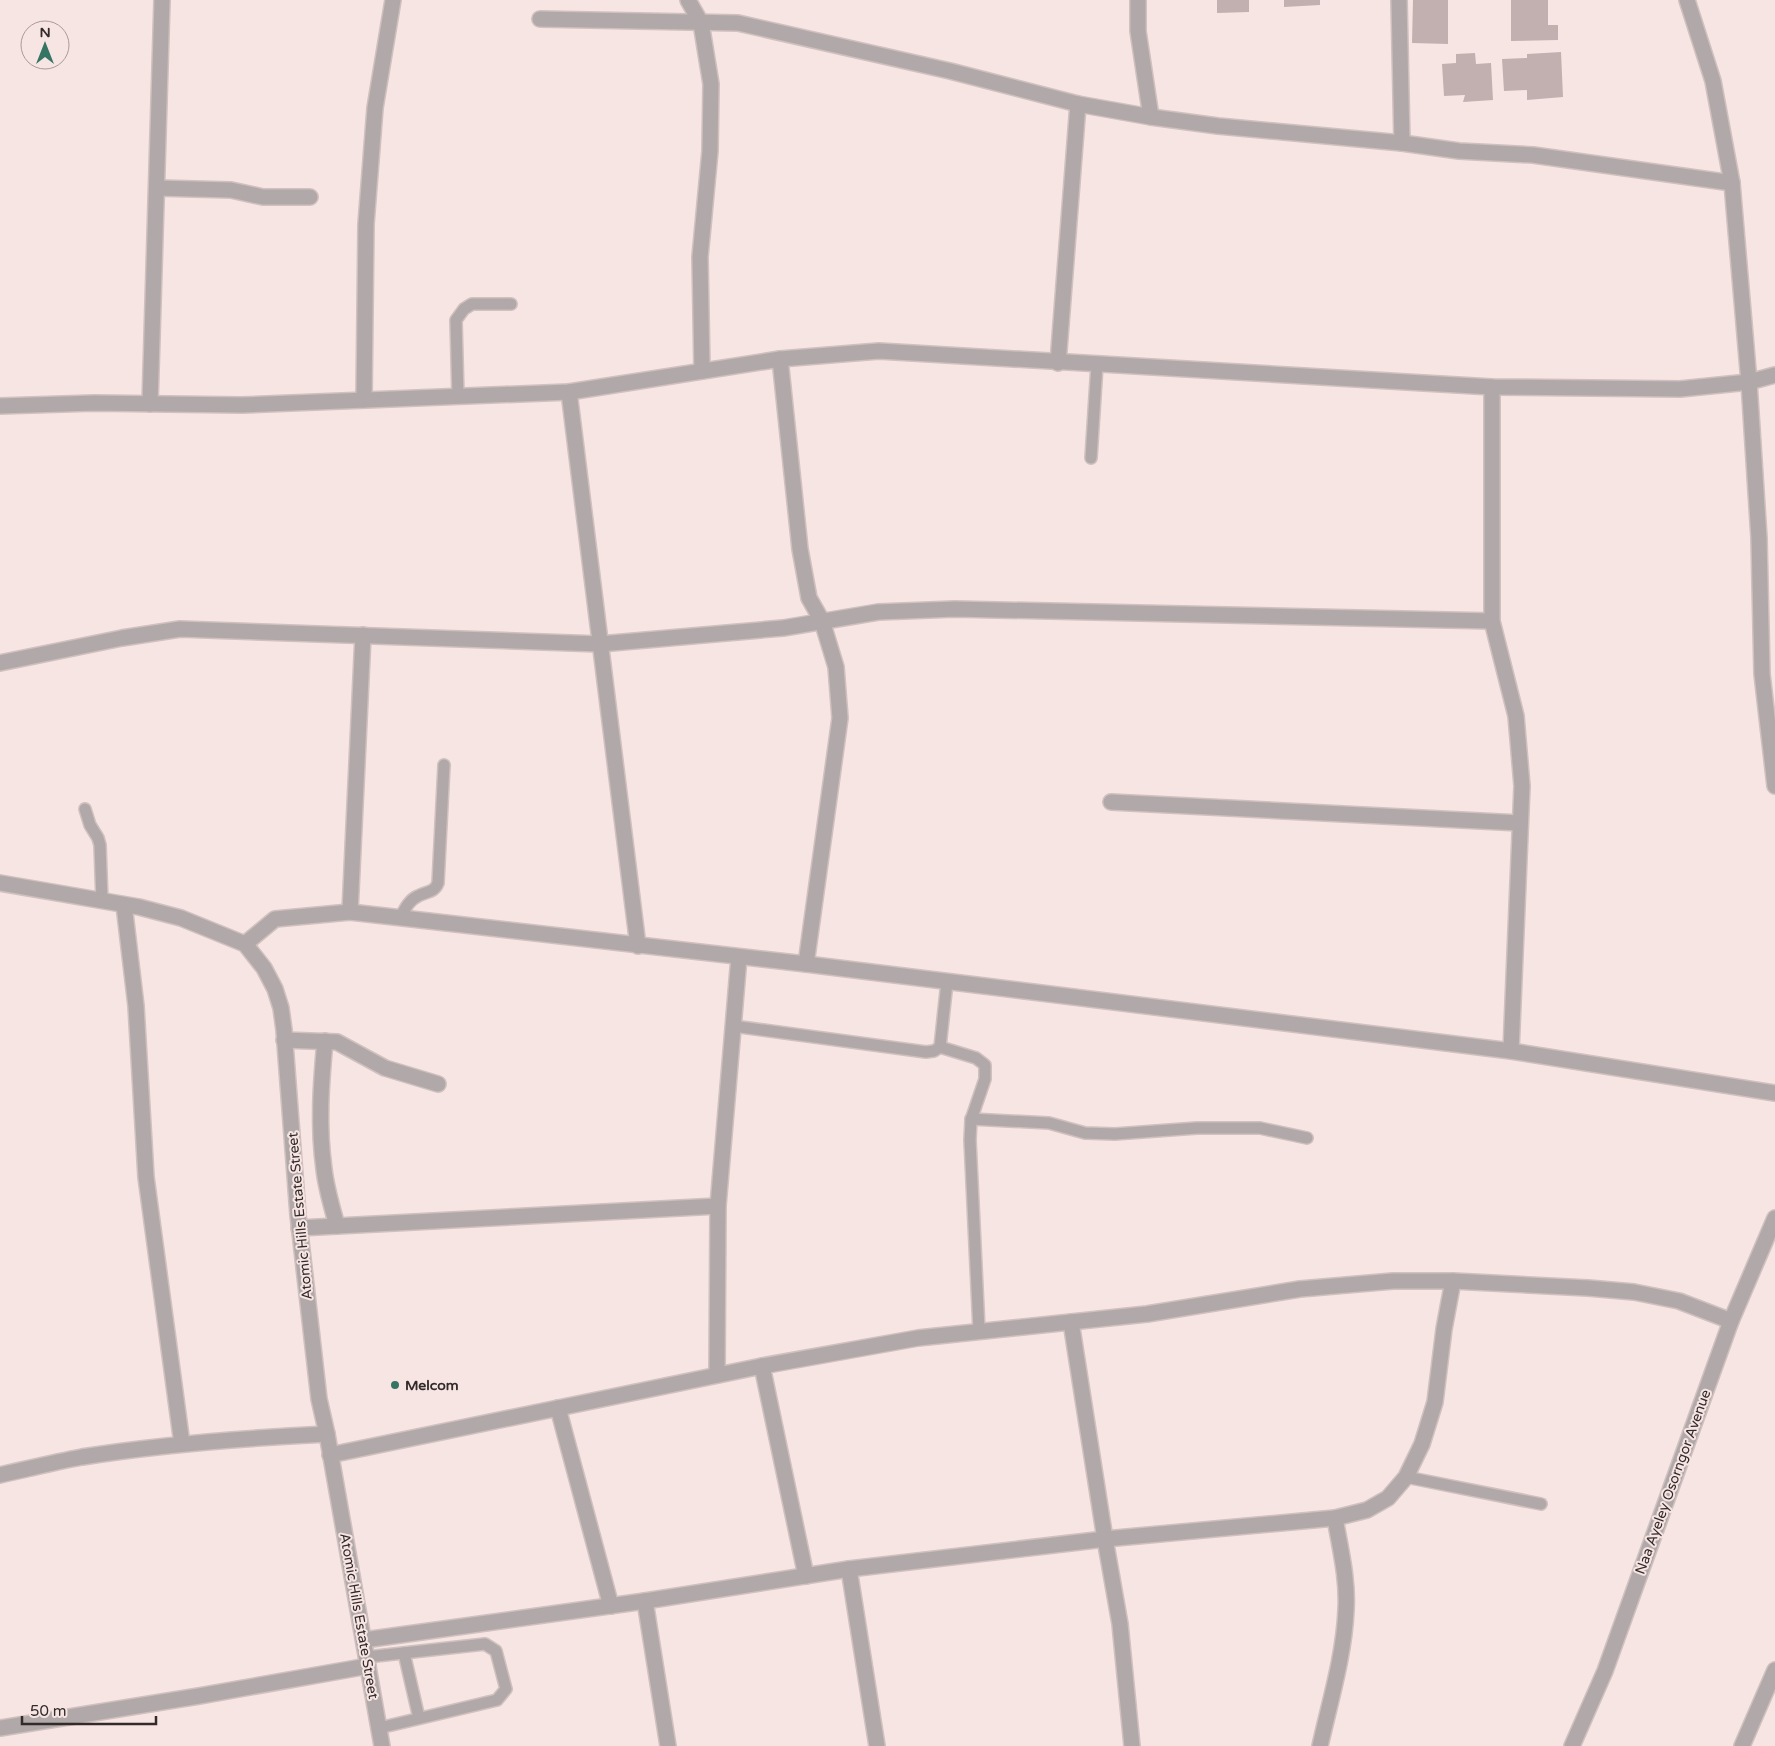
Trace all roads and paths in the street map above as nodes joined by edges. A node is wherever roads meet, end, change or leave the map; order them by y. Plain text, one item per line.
1 (162, 0) edge
2 (393, 0) edge
3 (688, 0) edge
4 (1138, 0) edge
5 (1399, 0) edge
6 (1687, 0) edge
7 (540, 19) dead end
8 (701, 23) junction
9 (1078, 104) junction
10 (1151, 117) junction
11 (1402, 143) junction
12 (1732, 183) junction
13 (157, 188) junction
14 (310, 197) dead end
15 (511, 304) dead end
16 (780, 359) junction
17 (1058, 363) junction
18 (1097, 365) junction
19 (702, 371) junction
20 (1775, 375) edge
21 (1749, 382) junction
22 (1492, 388) junction
23 (568, 392) junction
24 (458, 397) junction
25 (364, 400) junction
26 (150, 404) junction
27 (0, 406) edge
28 (1091, 458) dead end
29 (822, 621) junction
30 (1492, 621) junction
31 (363, 635) junction
32 (600, 644) junction
33 (0, 663) edge
34 (1768, 674) edge
35 (444, 765) dead end
36 (1775, 786) edge
37 (1111, 802) dead end
38 (85, 809) dead end
39 (1520, 823) junction
40 (0, 883) edge
41 (102, 901) junction
42 (124, 905) junction
43 (350, 912) junction
44 (400, 918) junction
45 (245, 944) junction
46 (638, 946) junction
47 (739, 957) junction
48 (806, 964) junction
49 (947, 982) junction
50 (733, 1026) junction
51 (284, 1040) junction
52 (326, 1041) junction
53 (940, 1047) junction
54 (1511, 1051) junction
55 (438, 1084) dead end
56 (1775, 1093) edge
57 (971, 1119) junction
58 (1307, 1138) dead end
59 (718, 1206) junction
60 (1775, 1218) edge
61 (337, 1226) junction
62 (299, 1228) junction
63 (1453, 1281) junction
64 (1731, 1321) junction
65 (1071, 1322) junction
66 (979, 1330) junction
67 (762, 1366) junction
68 (717, 1375) junction
69 (558, 1408) junction
70 (327, 1434) junction
71 (182, 1444) junction
72 (330, 1455) junction
73 (0, 1475) edge
74 (1406, 1477) junction
75 (1541, 1504) dead end
76 (1335, 1518) junction
77 (1105, 1540) junction
78 (849, 1569) junction
79 (806, 1576) junction
80 (645, 1601) junction
81 (611, 1606) junction
82 (364, 1640) junction
83 (404, 1653) junction
84 (368, 1661) junction
85 (1775, 1670) edge
86 (419, 1718) junction
87 (0, 1728) edge
88 (379, 1728) junction
89 (382, 1746) edge
90 (668, 1746) edge
91 (877, 1746) edge
92 (1132, 1746) edge
93 (1320, 1746) edge
94 (1572, 1746) edge
95 (1742, 1746) edge

1 - 13 street
2 - 25 street
3 - 8 street
4 - 10 street
5 - 11 street
6 - 12 street
7 - 8 street
8 - 9 street
8 - 19 street
9 - 10 street
9 - 17 street
10 - 11 street
11 - 12 street
12 - 21 street
13 - 14 street
13 - 26 street
15 - 24 lane
16 - 17 street
16 - 19 street
16 - 29 street
17 - 18 street
18 - 22 street
18 - 28 lane
19 - 23 street
20 - 21 street
21 - 22 street
21 - 34 street
22 - 30 street
23 - 24 street
23 - 32 street
24 - 25 street
25 - 26 street
26 - 27 street
29 - 30 street
29 - 32 street
29 - 48 street
30 - 39 street
31 - 32 street
31 - 33 street
31 - 43 street
32 - 46 street
34 - 36 street
35 - 44 lane
37 - 39 street
38 - 41 lane
39 - 54 street
40 - 41 street, Atomic Hills Estate Street
41 - 42 street, Atomic Hills Estate Street
42 - 45 street, Atomic Hills Estate Street
42 - 71 street
43 - 44 street
43 - 45 street
44 - 46 street
45 - 51 street, Atomic Hills Estate Street
46 - 47 street
47 - 48 street
47 - 50 street
48 - 49 street
49 - 53 lane
49 - 54 street
50 - 53 lane
50 - 59 street
51 - 52 street
51 - 62 street, Atomic Hills Estate Street
52 - 55 street
52 - 61 street
53 - 57 lane
54 - 56 street
57 - 58 lane
57 - 66 lane
59 - 61 street
59 - 68 street
60 - 64 street, Naa Ayeley Osorngor Avenue
61 - 62 street
62 - 70 street, Atomic Hills Estate Street
63 - 64 street
63 - 65 street
63 - 74 street
64 - 94 street, Naa Ayeley Osorngor Avenue
65 - 66 street
65 - 77 street
66 - 67 street
67 - 68 street
67 - 79 street
68 - 69 street
69 - 72 street
69 - 81 street
70 - 71 street
70 - 72 street, Atomic Hills Estate Street
71 - 73 street
72 - 82 street, Atomic Hills Estate Street
74 - 75 lane
74 - 76 street
76 - 77 street
76 - 93 street
77 - 78 street
77 - 92 street
78 - 79 street
78 - 91 street
79 - 80 street
80 - 81 street
80 - 90 street
81 - 82 street
82 - 84 street, Atomic Hills Estate Street
83 - 84 lane
83 - 86 lane
83 - 86 lane
84 - 87 street
84 - 88 street, Atomic Hills Estate Street
85 - 95 street
86 - 88 lane
88 - 89 street, Atomic Hills Estate Street

